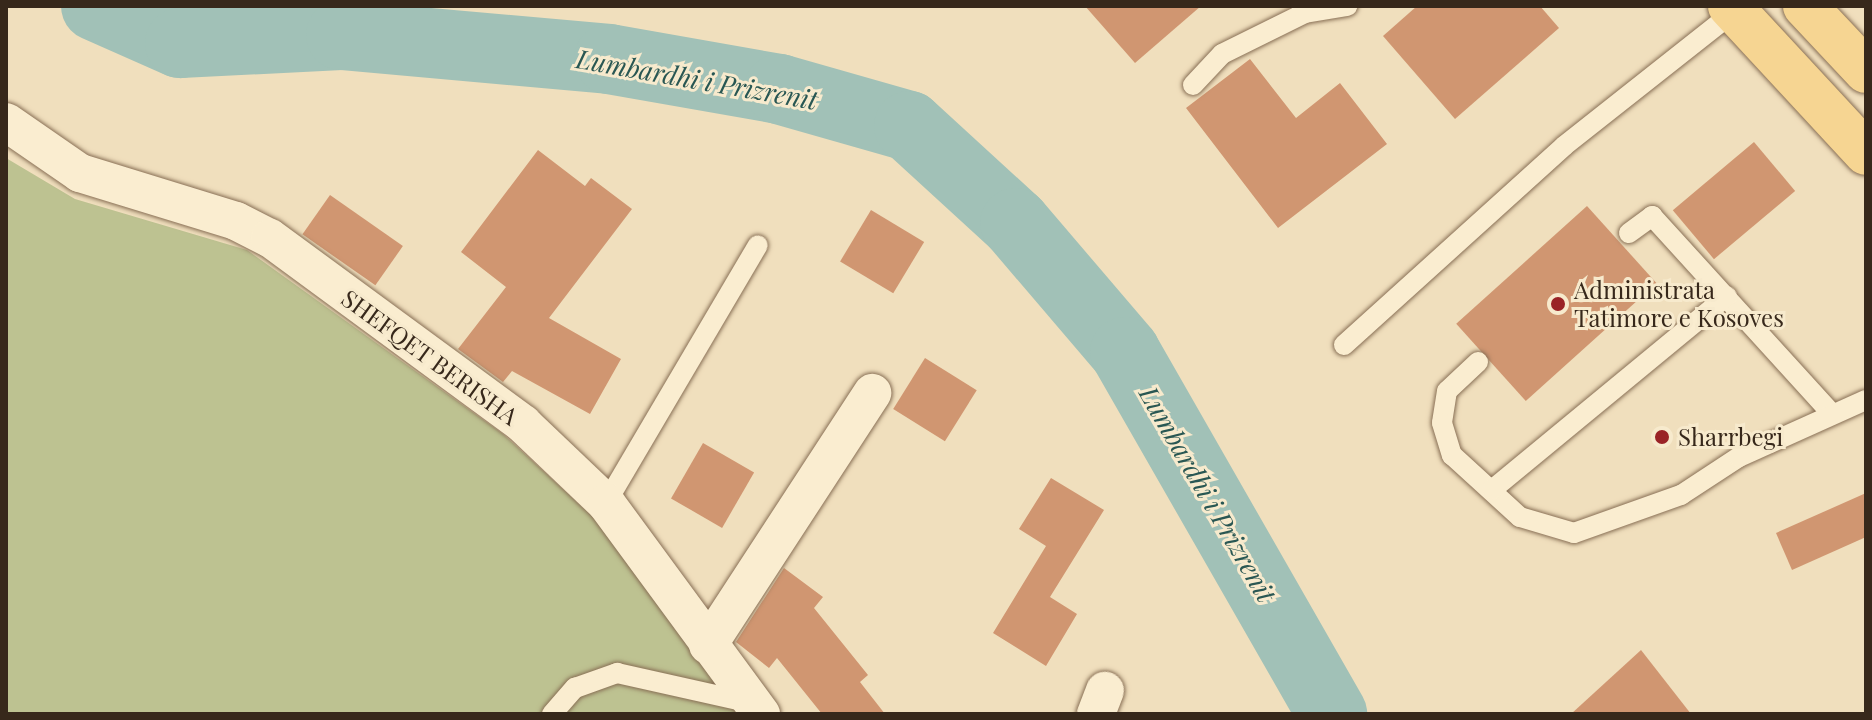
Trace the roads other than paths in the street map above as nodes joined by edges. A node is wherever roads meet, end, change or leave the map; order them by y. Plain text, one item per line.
1 (1347, 6) edge
2 (1805, 6) edge
3 (1732, 9) edge
4 (1866, 71) edge
5 (1193, 85) dead end
6 (6, 122) edge
7 (1866, 153) edge
8 (1629, 233) dead end
9 (758, 245) dead end
10 (1727, 296) junction
11 (1344, 345) dead end
12 (1478, 362) dead end
13 (872, 393) dead end
14 (1866, 400) edge
15 (1832, 414) junction
16 (1493, 489) junction
17 (606, 503) junction
18 (708, 645) junction
19 (756, 708) edge
20 (552, 714) edge

1 - 5 lane
2 - 4 main road
3 - 7 main road
3 - 11 lane
6 - 17 street, SHEFQET BERISHA
8 - 10 lane
9 - 17 lane
10 - 15 lane
10 - 16 lane
12 - 16 lane
13 - 18 street
14 - 15 lane
15 - 16 lane
17 - 18 street, SHEFQET BERISHA
18 - 19 street, SHEFQET BERISHA
19 - 20 lane

